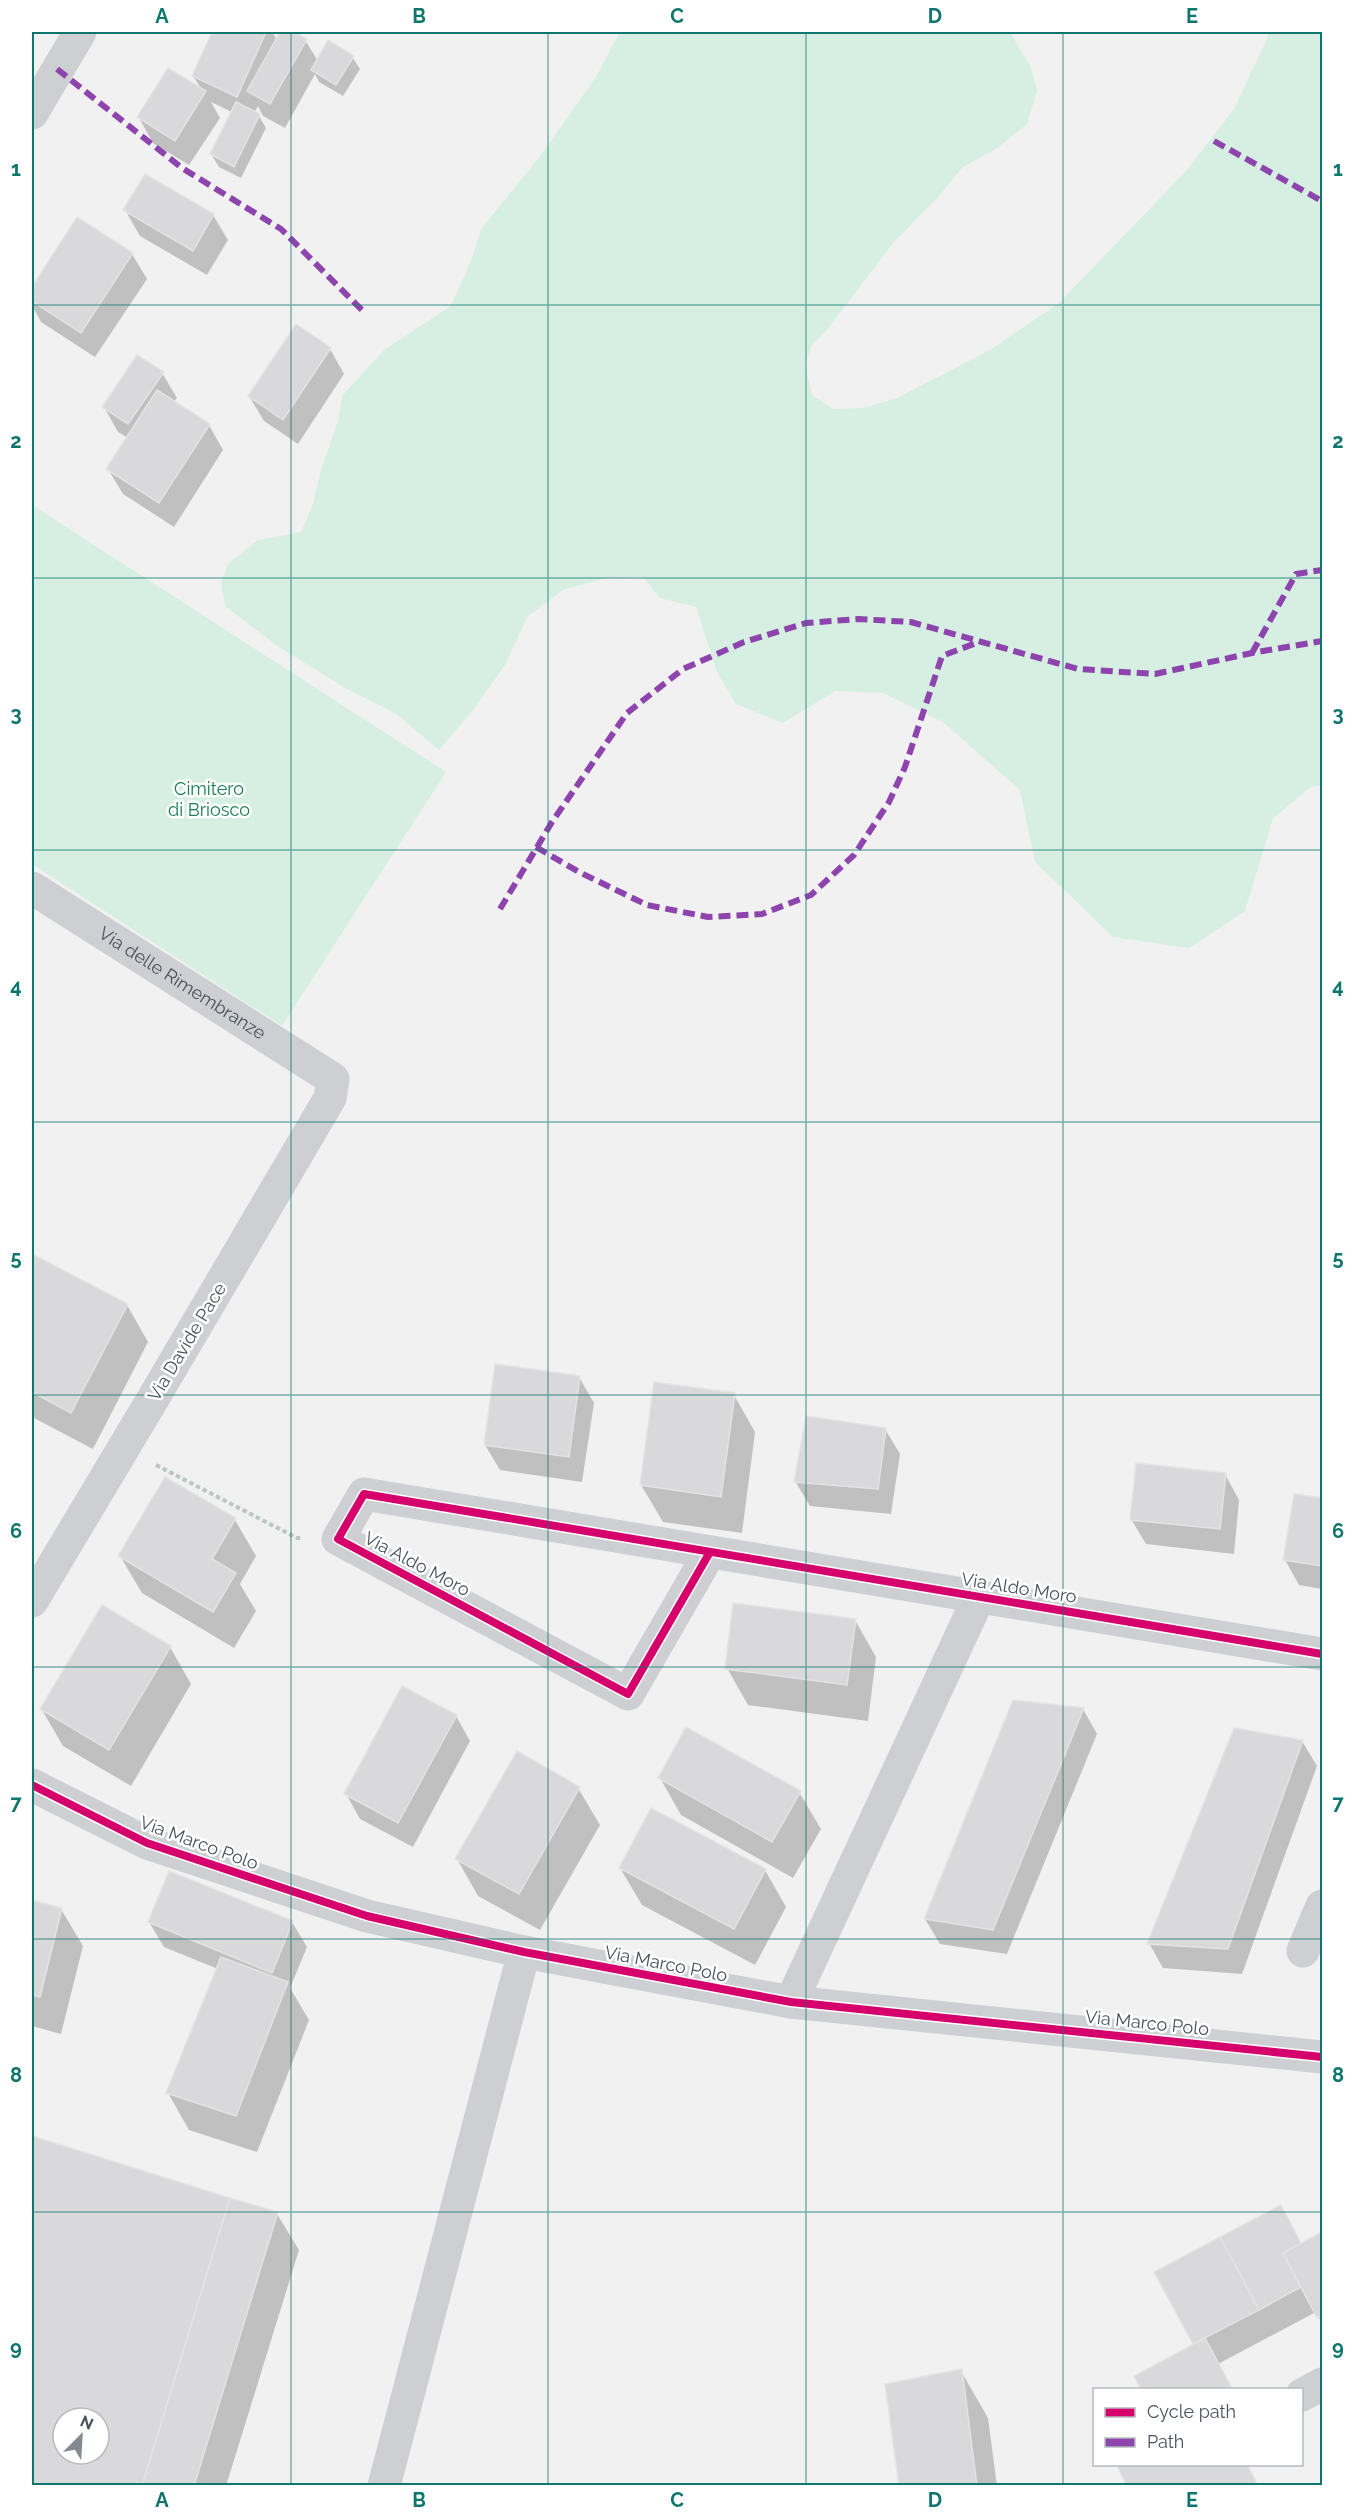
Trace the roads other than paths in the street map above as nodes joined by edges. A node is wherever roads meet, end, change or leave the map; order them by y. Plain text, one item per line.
1 (80, 32) edge
2 (32, 113) edge
3 (32, 888) edge
4 (333, 1079) joint
5 (710, 1552) junction
6 (980, 1597) junction
7 (32, 1600) edge
8 (1323, 1654) edge
9 (32, 1785) edge
10 (1323, 1906) edge
11 (1303, 1951) dead end
12 (524, 1952) junction
13 (791, 2002) junction
14 (1323, 2057) edge
15 (1323, 2384) edge
16 (1303, 2395) edge
17 (384, 2486) edge

1 - 2 street
3 - 4 street, Via delle Rimembranze
4 - 7 street, Via Davide Pace
5 - 5 street, Via Aldo Moro
5 - 6 street, Via Aldo Moro
6 - 8 street, Via Aldo Moro
6 - 13 street
9 - 12 street, Via Marco Polo
10 - 11 street
12 - 13 street, Via Marco Polo
12 - 17 street
13 - 14 street, Via Marco Polo
15 - 16 street

